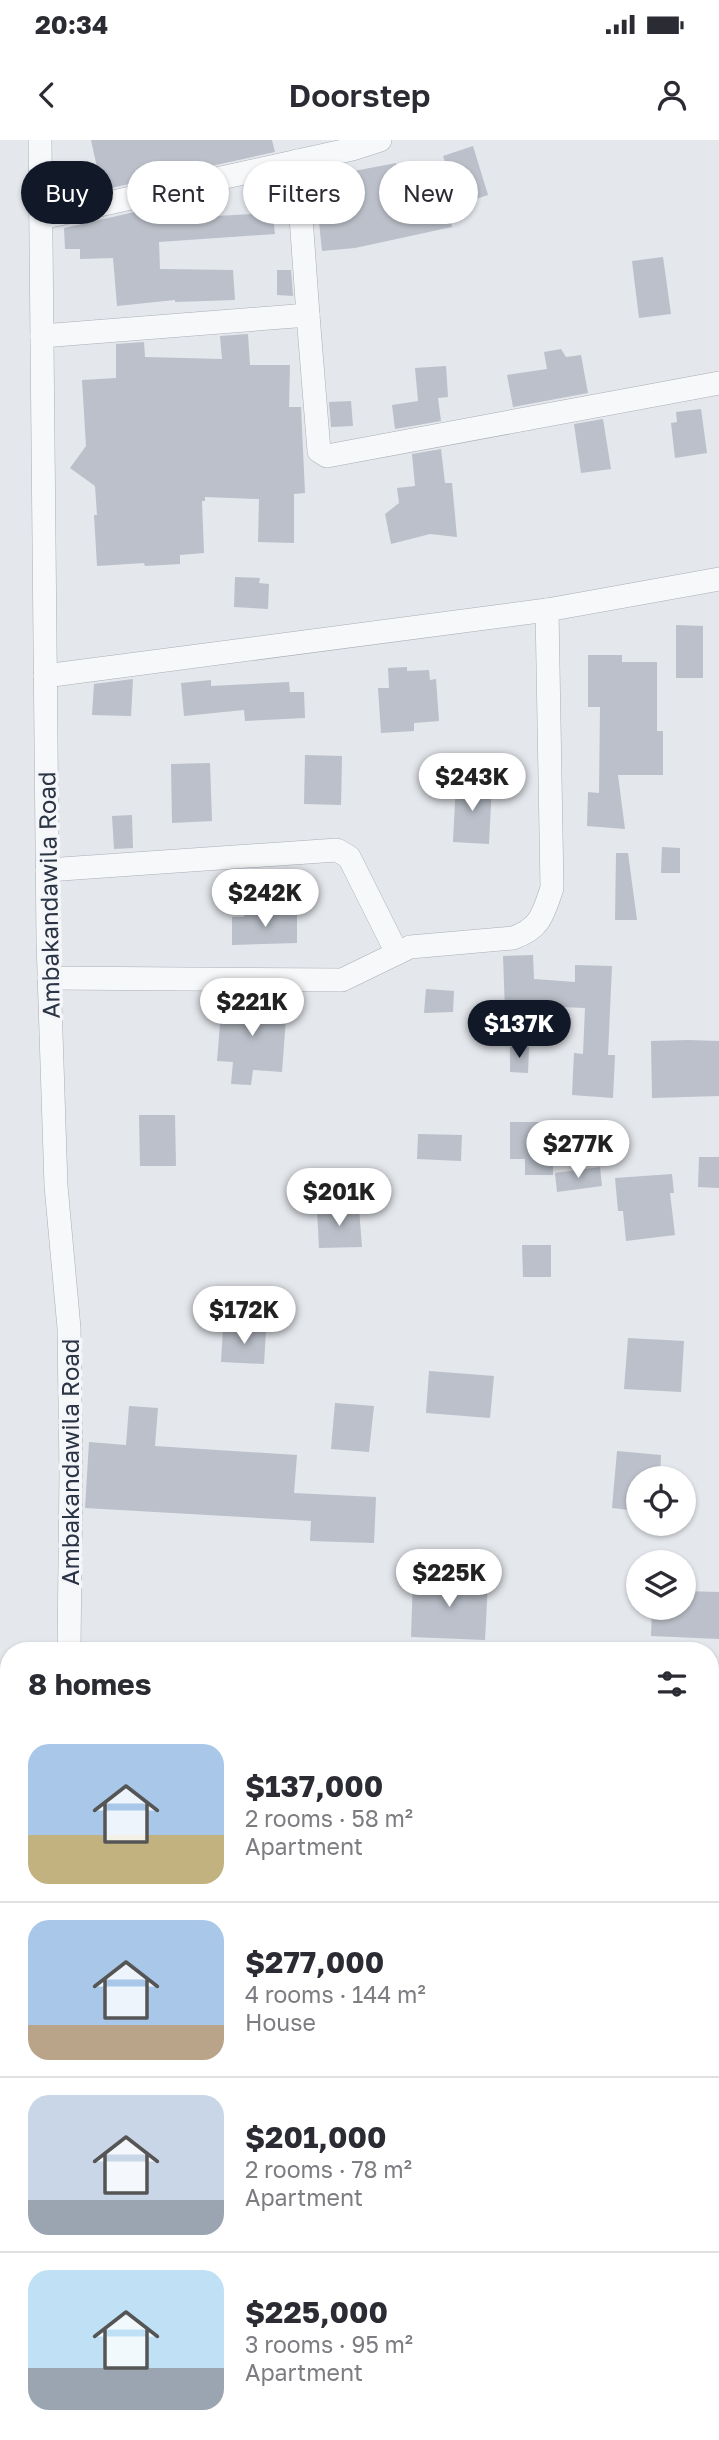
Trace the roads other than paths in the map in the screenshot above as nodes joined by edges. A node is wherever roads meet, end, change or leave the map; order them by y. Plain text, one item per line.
1 (40, 140) edge
2 (380, 140) edge
3 (40, 161) edge
4 (298, 161) edge
5 (243, 173) edge
6 (113, 202) edge
7 (41, 224) edge
8 (302, 224) edge
9 (308, 315) junction
10 (42, 336) junction
11 (719, 383) edge
12 (719, 579) edge
13 (547, 610) junction
14 (45, 676) junction
15 (47, 870) junction
16 (397, 953) junction
17 (49, 978) junction
18 (69, 1642) edge

1 - 3 street, Ambakandawila Road
2 - 4 street
5 - 6 street
7 - 10 street, Ambakandawila Road
8 - 9 street
9 - 10 street
9 - 11 street
10 - 14 street, Ambakandawila Road
12 - 13 street
13 - 14 street
13 - 16 street
14 - 15 street, Ambakandawila Road
15 - 16 street
15 - 17 street, Ambakandawila Road
16 - 17 street
17 - 18 street, Ambakandawila Road

